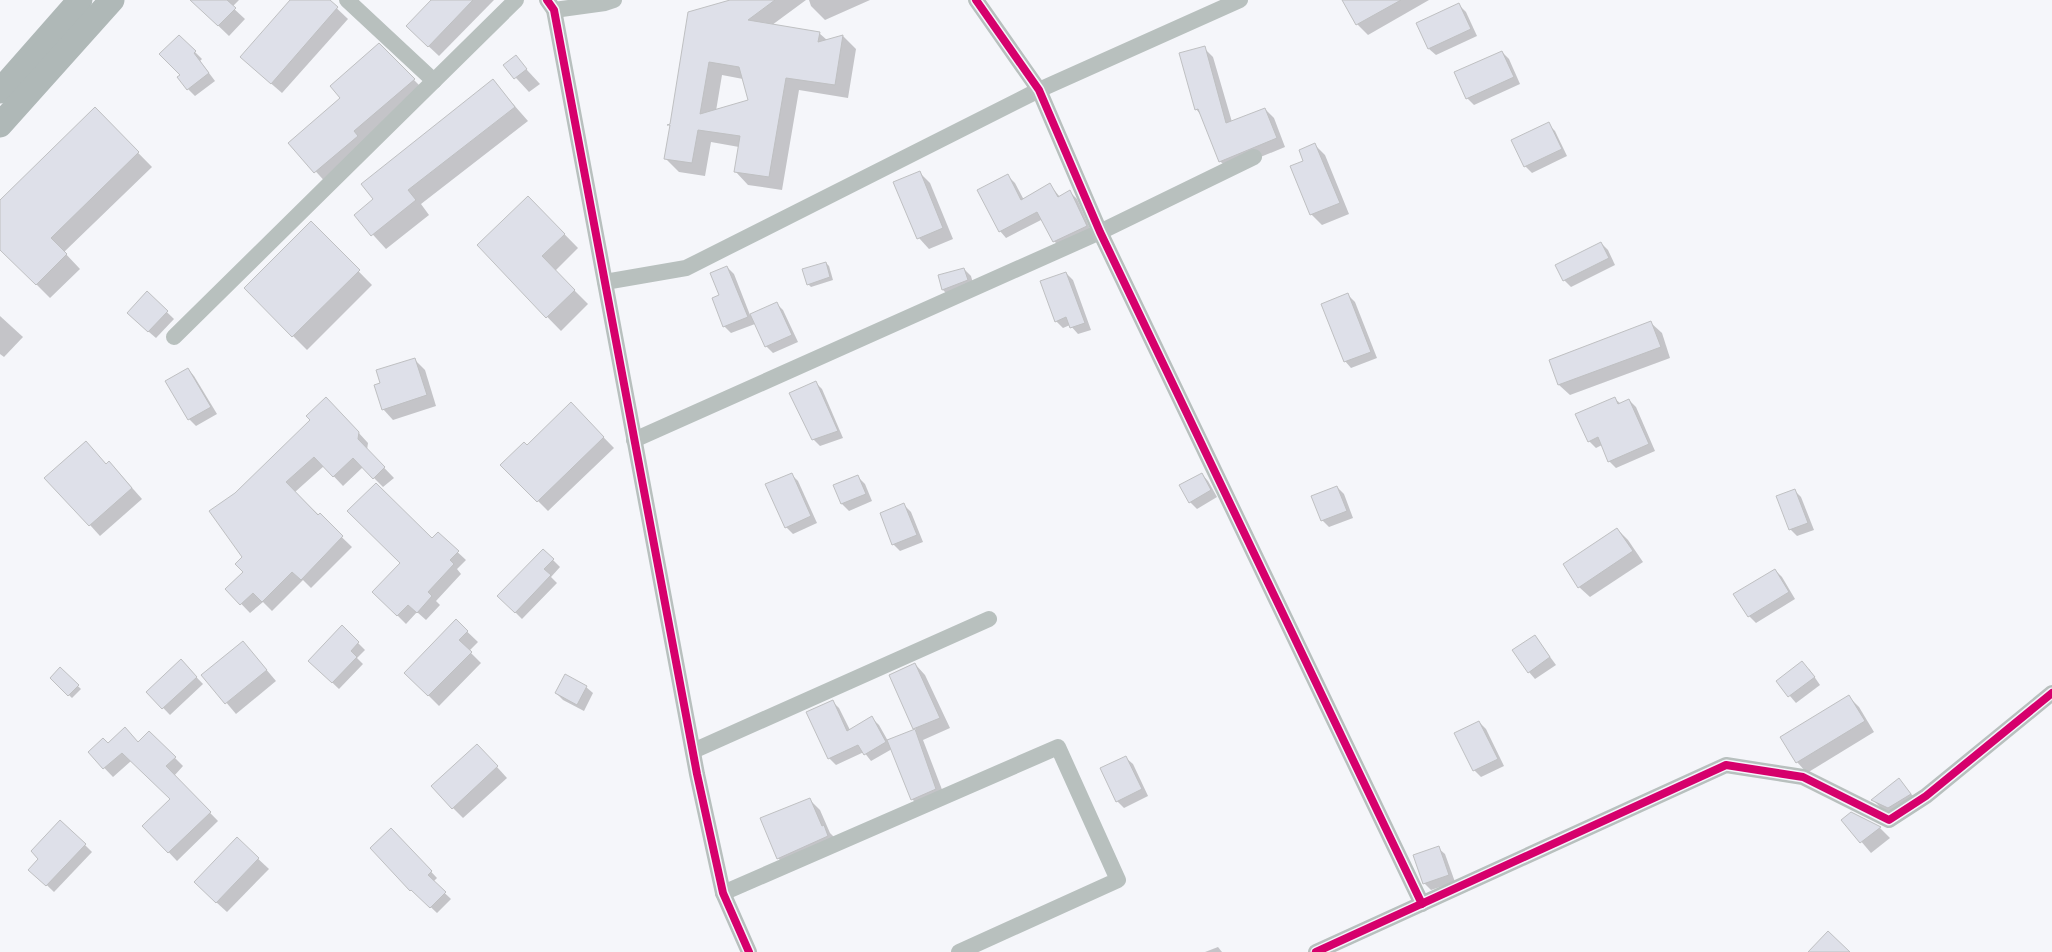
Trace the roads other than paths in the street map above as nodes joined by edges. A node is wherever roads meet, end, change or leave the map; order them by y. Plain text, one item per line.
1 (80, 0) edge
2 (112, 0) edge
3 (347, 0) edge
4 (516, 0) edge
5 (614, 0) edge
6 (976, 0) edge
7 (1240, 0) edge
8 (550, 5) edge
9 (434, 81) junction
10 (1039, 90) junction
11 (0, 91) edge
12 (0, 126) edge
13 (1254, 157) dead end
14 (1100, 232) junction
15 (605, 282) junction
16 (174, 337) dead end
17 (634, 440) junction
18 (989, 619) dead end
19 (2052, 693) edge
20 (693, 751) junction
21 (723, 893) junction
22 (1422, 904) junction
23 (749, 952) edge
24 (959, 952) edge
25 (1316, 952) edge

1 - 11 main road
2 - 12 main road
3 - 9 street
4 - 9 street
5 - 8 street
6 - 10 street
7 - 10 street
8 - 15 street
9 - 16 street
10 - 14 street
10 - 15 street
13 - 14 street
14 - 17 street
14 - 22 street
15 - 17 street
17 - 20 street
18 - 20 street
19 - 22 street
20 - 21 street
21 - 23 street
21 - 24 street
22 - 25 street

